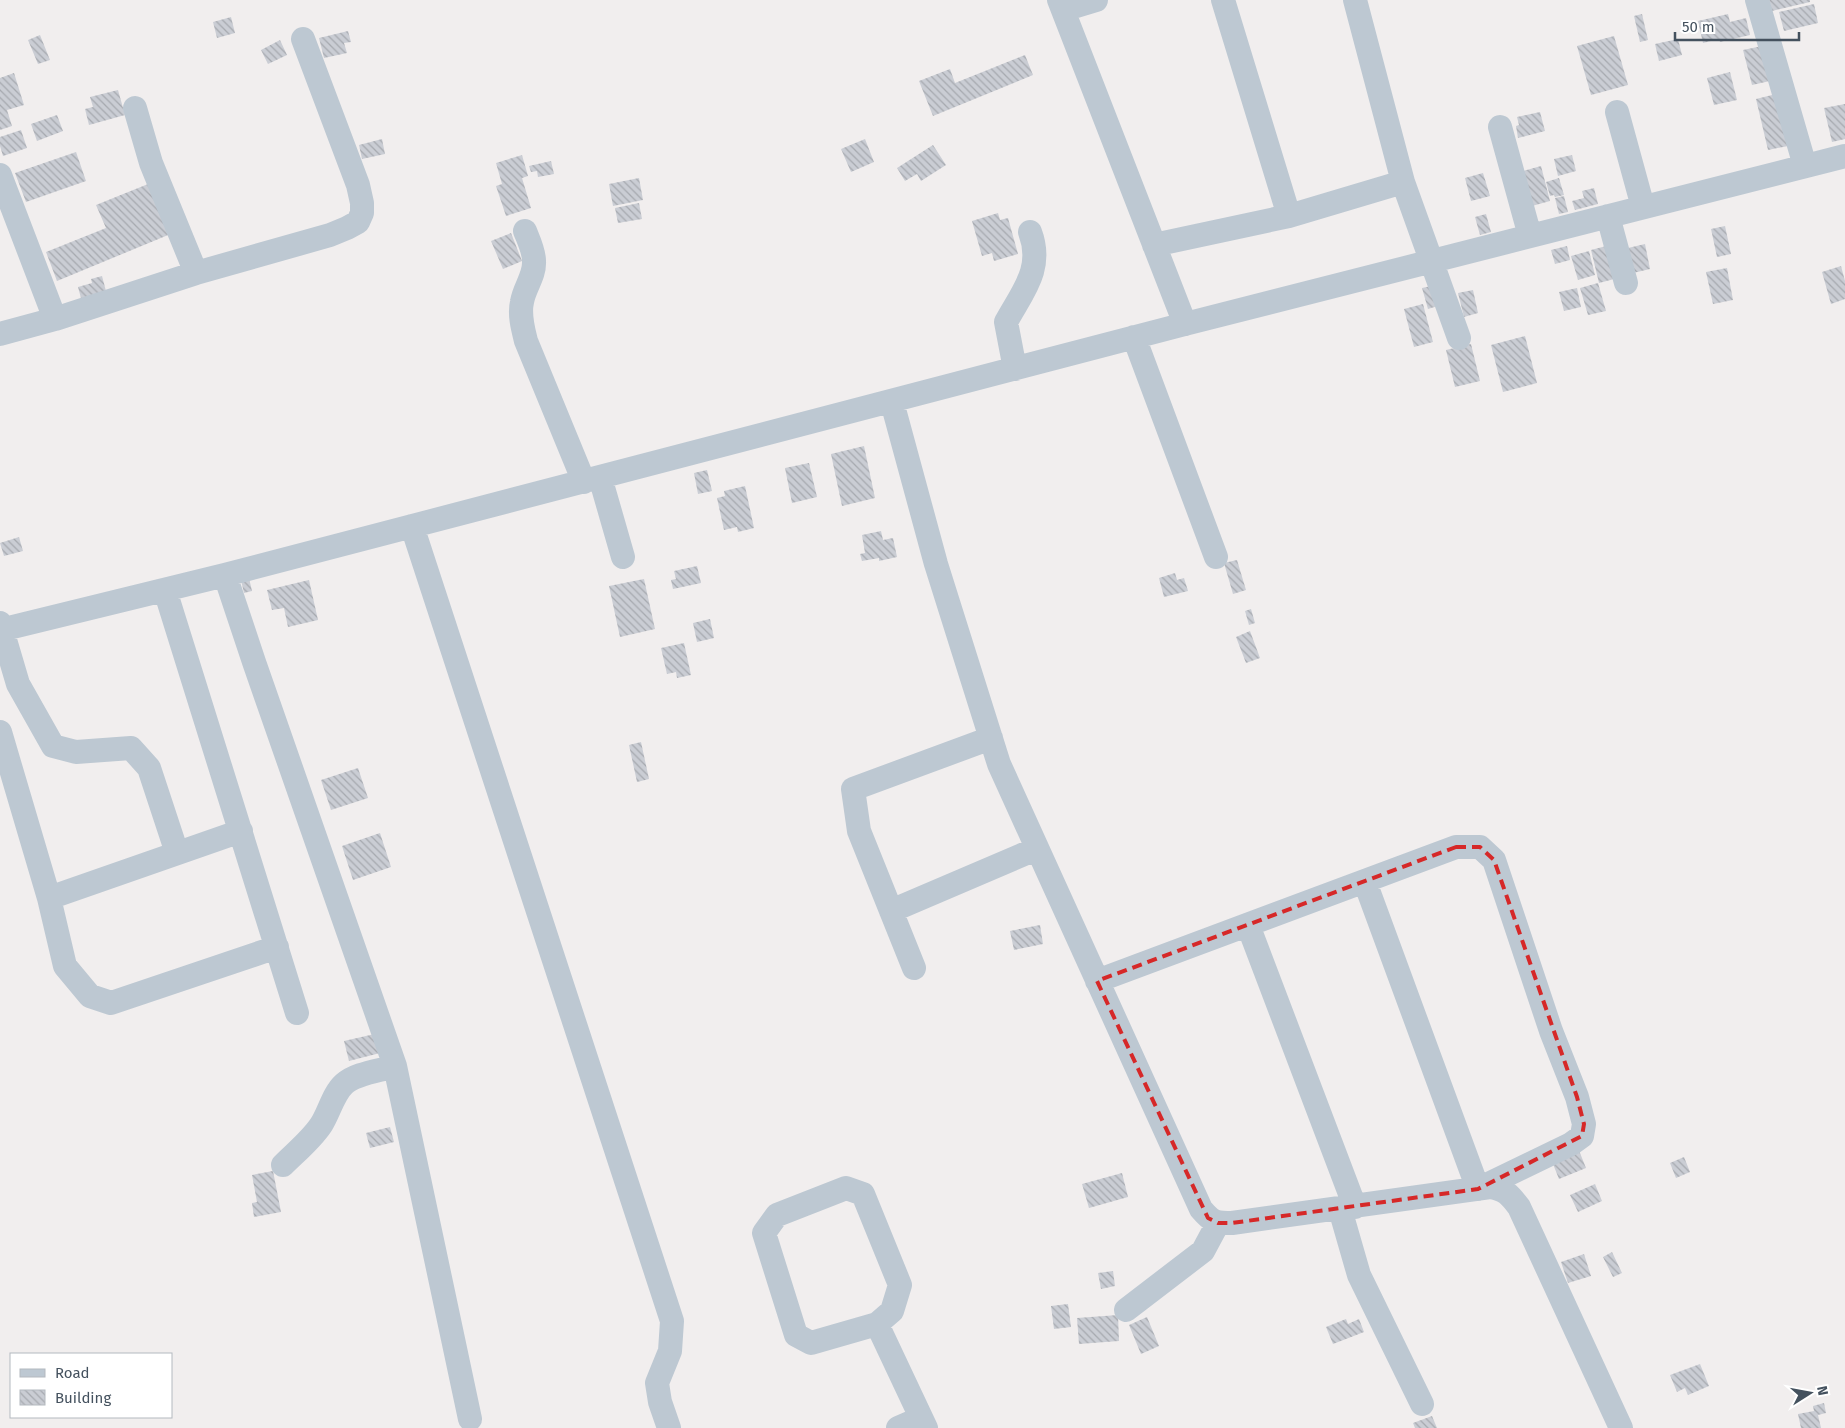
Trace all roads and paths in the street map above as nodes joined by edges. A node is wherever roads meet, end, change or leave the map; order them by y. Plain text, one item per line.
1 (1096, 0) edge
2 (1223, 0) edge
3 (1355, 0) edge
4 (1757, 0) edge
5 (1061, 5) edge
6 (303, 39) dead end
7 (135, 108) dead end
8 (1617, 112) dead end
9 (1500, 127) dead end
10 (1845, 156) edge
11 (1805, 166) junction
12 (0, 175) edge
13 (1403, 182) junction
14 (1643, 207) junction
15 (1289, 216) junction
16 (1608, 216) junction
17 (525, 231) dead end
18 (1030, 232) dead end
19 (1530, 236) junction
20 (1154, 245) junction
21 (1431, 261) junction
22 (196, 273) junction
23 (1626, 283) dead end
24 (55, 319) junction
25 (1185, 324) junction
26 (0, 334) edge
27 (1134, 337) junction
28 (1459, 338) dead end
29 (1015, 369) junction
30 (892, 402) junction
31 (592, 480) junction
32 (412, 526) junction
33 (623, 557) dead end
34 (1216, 557) dead end
35 (225, 575) junction
36 (165, 590) junction
37 (1, 628) edge
38 (0, 732) edge
39 (991, 738) junction
40 (241, 831) junction
41 (1036, 849) junction
42 (177, 853) junction
43 (1365, 882) junction
44 (50, 898) junction
45 (891, 911) junction
46 (1248, 926) junction
47 (277, 947) junction
48 (914, 968) dead end
49 (1097, 982) junction
50 (297, 1013) dead end
51 (395, 1066) junction
52 (283, 1164) dead end
53 (1478, 1189) junction
54 (1348, 1208) junction
55 (1218, 1223) junction
56 (1126, 1310) dead end
57 (877, 1324) junction
58 (1422, 1404) dead end
59 (470, 1419) dead end
60 (924, 1423) edge
61 (669, 1428) edge
62 (898, 1428) edge
63 (1621, 1428) edge

1 - 5 street
2 - 15 street
3 - 13 street
4 - 11 street
5 - 20 street
6 - 22 street
7 - 22 street
8 - 14 street
9 - 19 street
10 - 11 street
11 - 14 street
12 - 24 street
13 - 15 street
13 - 21 street
14 - 16 street
15 - 20 street
16 - 19 street
16 - 23 street
17 - 31 street
18 - 29 street
19 - 21 street
20 - 25 street
21 - 25 street
21 - 28 street
22 - 24 street
24 - 26 street
25 - 27 street
27 - 29 street
27 - 34 street
29 - 30 street
30 - 31 street
30 - 39 street
31 - 32 street
31 - 33 street
32 - 35 street
32 - 61 street
35 - 36 street
35 - 51 street
36 - 37 street
36 - 40 street
37 - 42 street
38 - 44 street
39 - 41 street
39 - 45 street
40 - 42 street
40 - 47 street
41 - 45 street
41 - 49 street
42 - 44 street
43 - 46 street
43 - 53 street
43 - 53 street
44 - 47 street
45 - 48 street
46 - 49 street
46 - 54 street
47 - 50 street
49 - 55 street
51 - 52 street
51 - 59 street
53 - 54 street
53 - 63 street
54 - 55 street
54 - 58 street
55 - 56 street
57 - 57 street
57 - 60 street
60 - 62 street

